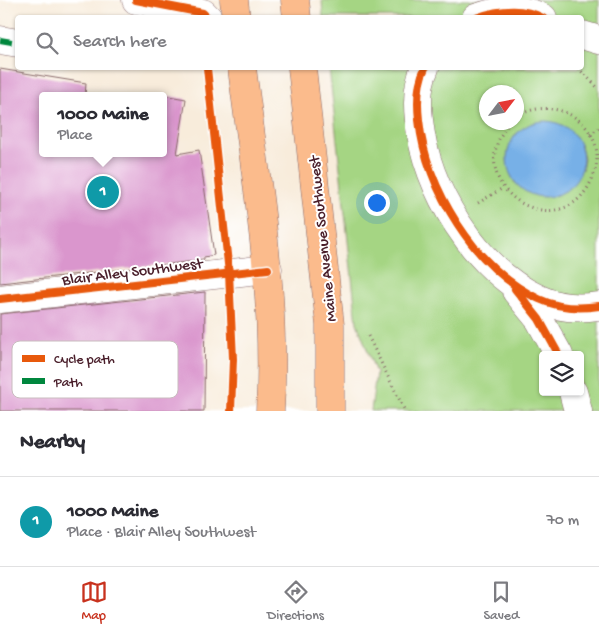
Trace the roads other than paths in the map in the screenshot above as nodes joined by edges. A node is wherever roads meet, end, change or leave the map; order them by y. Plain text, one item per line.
1 (136, 0) edge
2 (234, 0) edge
3 (295, 0) edge
4 (205, 15) edge
5 (236, 15) edge
6 (297, 15) edge
7 (484, 15) edge
8 (533, 15) edge
9 (584, 36) edge
10 (0, 40) edge
11 (599, 40) edge
12 (15, 42) edge
13 (242, 70) edge
14 (302, 70) edge
15 (424, 70) edge
16 (268, 269) junction
17 (502, 274) junction
18 (0, 299) edge
19 (599, 306) edge
20 (557, 351) edge
21 (574, 396) edge
22 (270, 411) edge
23 (330, 411) edge
24 (578, 411) edge

1 - 4 street
2 - 5 main road
3 - 6 main road
7 - 8 street
9 - 11 street
10 - 12 street
13 - 16 main road
14 - 23 main road, Maine Avenue Southwest
15 - 17 street
16 - 18 street, Blair Alley Southwest
16 - 22 main road
17 - 19 street
17 - 20 street
21 - 24 street

